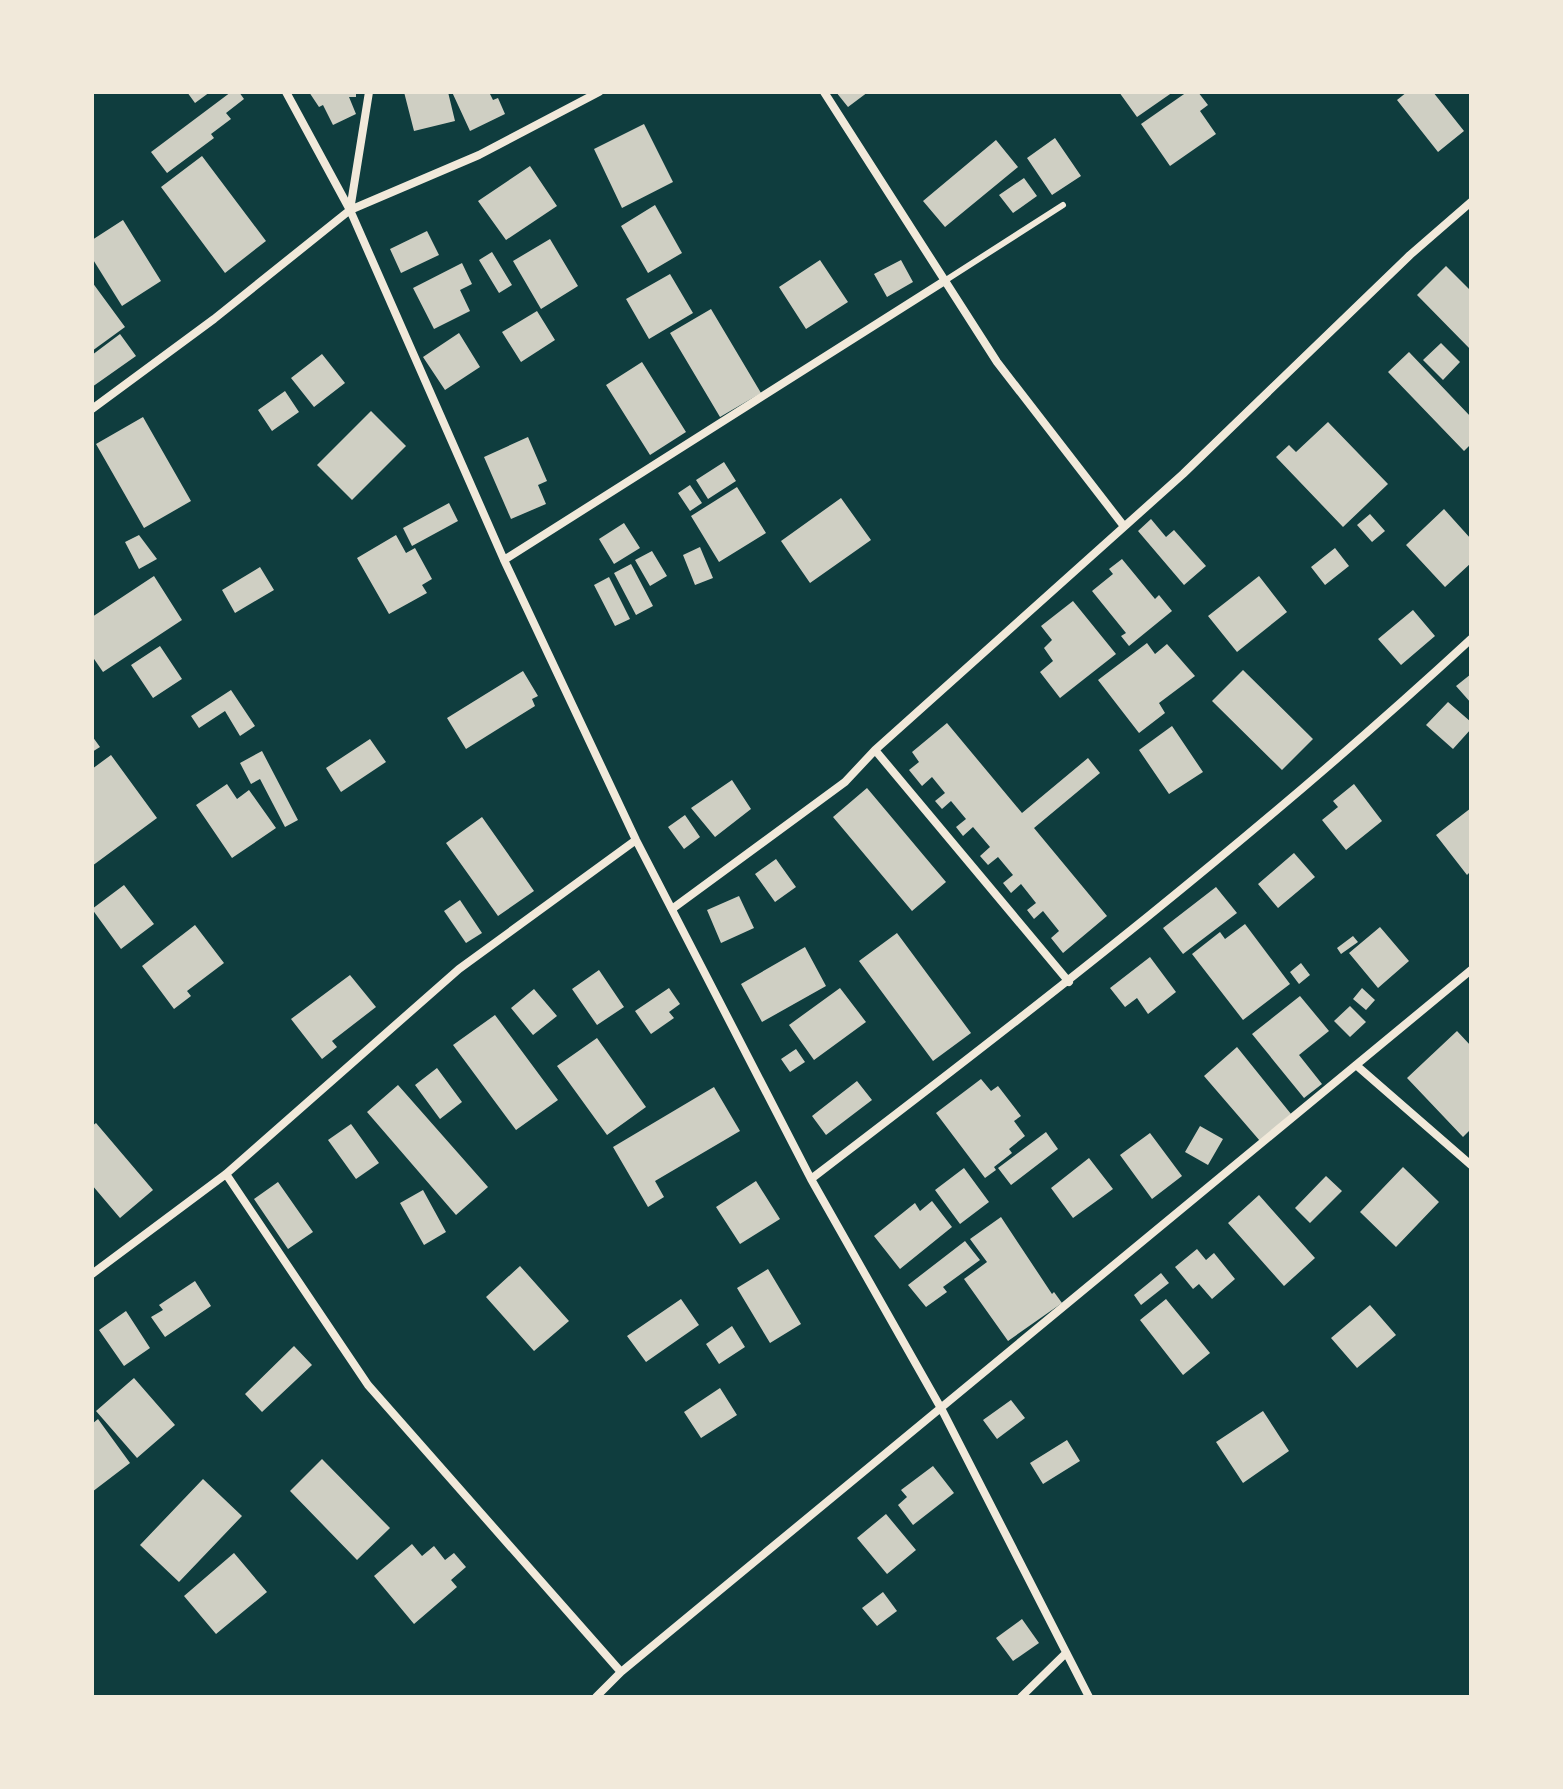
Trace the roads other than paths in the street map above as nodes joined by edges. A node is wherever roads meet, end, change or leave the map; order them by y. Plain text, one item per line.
1 (286, 92) edge
2 (369, 92) edge
3 (599, 92) edge
4 (824, 92) edge
5 (1471, 202) edge
6 (1063, 205) dead end
7 (350, 210) junction
8 (946, 280) junction
9 (92, 409) edge
10 (1123, 525) junction
11 (504, 560) junction
12 (1471, 639) edge
13 (875, 750) junction
14 (636, 840) junction
15 (672, 909) junction
16 (1471, 970) edge
17 (1069, 982) junction
18 (1356, 1065) junction
19 (1471, 1165) edge
20 (226, 1174) junction
21 (811, 1179) junction
22 (92, 1274) edge
23 (942, 1410) junction
24 (1066, 1653) junction
25 (621, 1672) junction
26 (596, 1697) edge
27 (1021, 1697) edge
28 (1089, 1697) edge

1 - 7 street
2 - 7 street
3 - 7 street
4 - 8 street
5 - 10 street
6 - 8 lane
7 - 9 street
7 - 11 street
8 - 10 street
8 - 11 street
10 - 13 street
11 - 14 street
12 - 17 street
13 - 15 street
13 - 17 street
14 - 15 street
14 - 20 street
15 - 21 street
16 - 18 street
17 - 21 street
18 - 19 street
18 - 23 street
20 - 22 street
20 - 25 street
21 - 23 street
23 - 24 street
23 - 25 street
24 - 27 street
24 - 28 street
25 - 26 street

